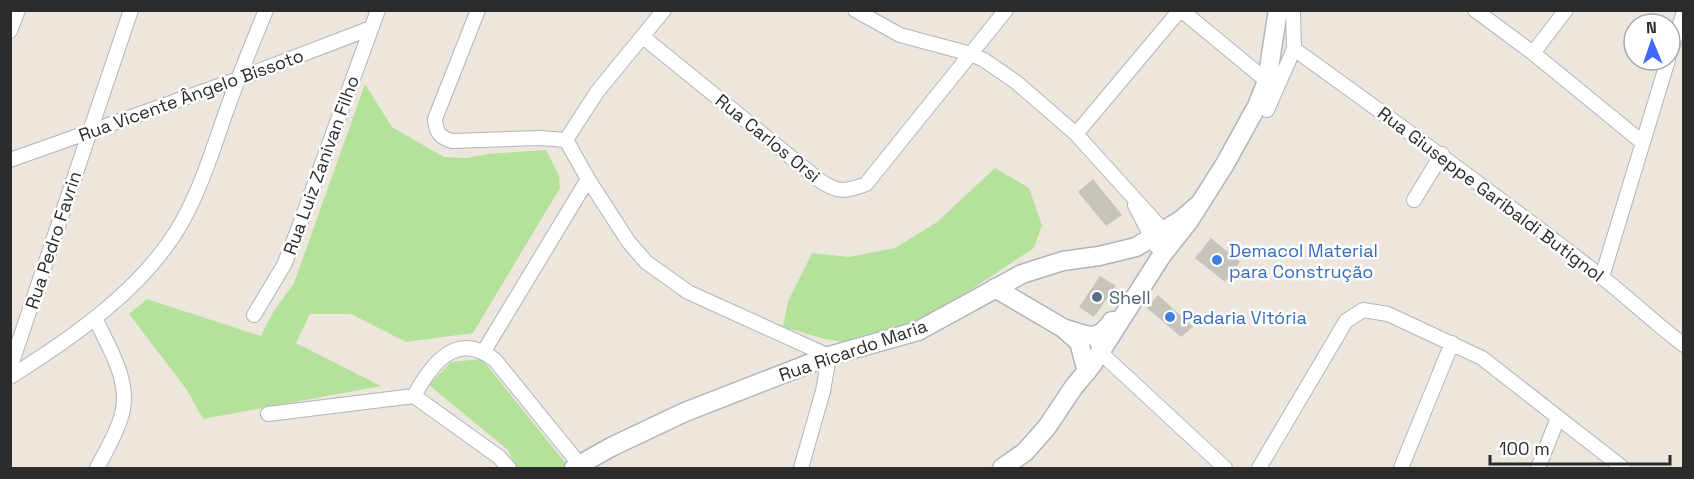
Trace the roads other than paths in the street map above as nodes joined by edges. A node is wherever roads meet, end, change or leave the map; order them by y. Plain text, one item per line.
1 (131, 10) edge
2 (266, 10) edge
3 (378, 10) edge
4 (478, 10) edge
5 (664, 10) edge
6 (855, 10) edge
7 (1006, 10) edge
8 (1180, 10) edge
9 (1278, 10) edge
10 (1293, 10) edge
11 (1475, 10) edge
12 (1566, 10) edge
13 (371, 28) junction
14 (643, 37) junction
15 (1294, 49) junction
16 (1533, 52) junction
17 (971, 54) junction
18 (1664, 72) edge
19 (238, 79) junction
20 (1267, 81) junction
21 (1267, 110) dead end
22 (88, 132) junction
23 (1076, 134) junction
24 (566, 140) junction
25 (1642, 142) junction
26 (1442, 154) junction
27 (10, 160) edge
28 (588, 179) junction
29 (1414, 200) dead end
30 (1157, 242) junction
31 (1602, 277) junction
32 (995, 288) junction
33 (254, 315) dead end
34 (95, 318) junction
35 (1063, 328) junction
36 (1452, 343) junction
37 (1098, 345) junction
38 (1683, 345) edge
39 (484, 351) junction
40 (829, 356) junction
41 (10, 368) edge
42 (1087, 372) junction
43 (10, 377) edge
44 (414, 396) junction
45 (268, 414) dead end
46 (1558, 418) junction
47 (1013, 466) edge
48 (577, 467) edge
49 (97, 468) edge
50 (509, 468) edge
51 (801, 468) edge
52 (1226, 468) edge
53 (1259, 468) edge
54 (1401, 468) edge
55 (1538, 468) edge
56 (1623, 468) edge

1 - 22 street, Rua Pedro Favrin
2 - 19 street
3 - 13 street, Rua Luiz Zanivan Filho
4 - 24 street
5 - 14 street
6 - 17 street
7 - 17 street, Rua Carlos Orsi
8 - 20 street
8 - 23 street
9 - 20 main road
10 - 15 street
11 - 16 street
12 - 16 street
13 - 19 street, Rua Vicente Ângelo Bissoto
13 - 33 street, Rua Luiz Zanivan Filho
14 - 17 street, Rua Carlos Orsi
14 - 24 street
15 - 21 street
15 - 26 street, Rua Giuseppe Garibaldi Butignol
16 - 25 street
17 - 23 street
18 - 25 street
19 - 22 street, Rua Vicente Ângelo Bissoto
19 - 34 street
20 - 30 main road
22 - 27 street, Rua Vicente Ângelo Bissoto
22 - 41 street, Rua Pedro Favrin
23 - 30 street
24 - 28 street
25 - 31 street
26 - 29 street
26 - 31 street, Rua Giuseppe Garibaldi Butignol
28 - 39 street
28 - 40 street
30 - 32 main road, Rua Ricardo Maria
30 - 37 main road
30 - 37 main road
31 - 38 street, Rua Giuseppe Garibaldi Butignol
32 - 35 main road
32 - 40 main road, Rua Ricardo Maria
34 - 43 street
34 - 49 street
35 - 37 main road
35 - 42 main road
36 - 46 street
36 - 53 street
36 - 54 street
37 - 42 main road
37 - 52 street
39 - 44 street
39 - 48 street
40 - 48 main road, Rua Ricardo Maria
40 - 51 street
42 - 47 main road
44 - 45 street
44 - 50 street
46 - 55 street
46 - 56 street

